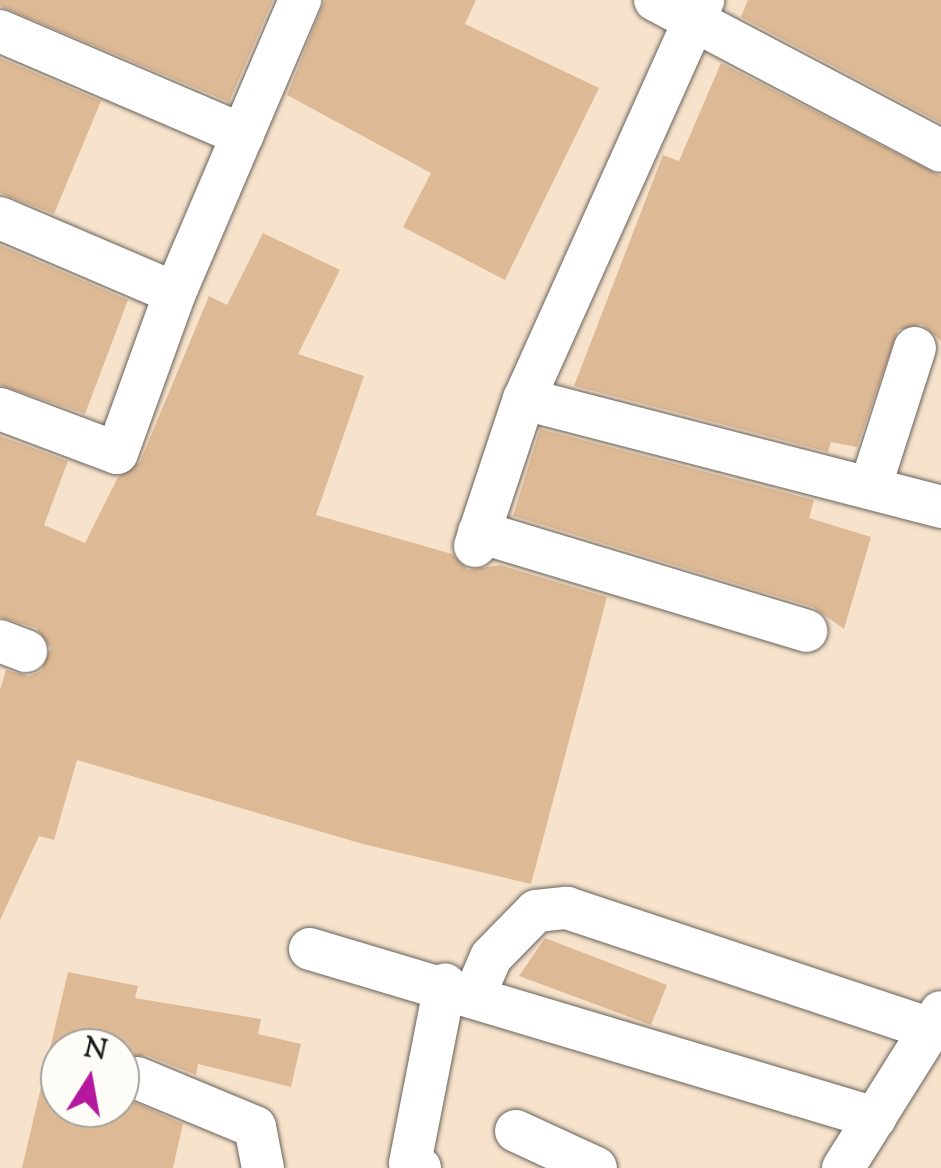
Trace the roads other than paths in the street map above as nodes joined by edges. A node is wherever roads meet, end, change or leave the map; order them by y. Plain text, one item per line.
1 (300, 0) edge
2 (655, 0) edge
3 (698, 10) edge
4 (0, 31) edge
5 (243, 135) junction
6 (941, 151) edge
7 (0, 218) edge
8 (175, 292) junction
9 (915, 348) dead end
10 (524, 399) junction
11 (0, 409) edge
12 (870, 488) junction
13 (941, 507) edge
14 (806, 631) dead end
15 (310, 948) dead end
16 (460, 990) junction
17 (931, 1047) edge
18 (140, 1079) edge
19 (875, 1118) junction
20 (516, 1131) dead end
21 (262, 1168) edge
22 (420, 1168) edge
23 (596, 1168) edge
24 (843, 1168) edge

1 - 5 street
2 - 3 street
3 - 6 street
3 - 10 street
4 - 5 street
5 - 8 street
7 - 8 street
8 - 11 street
9 - 12 street
10 - 12 street
10 - 14 street
12 - 13 street
15 - 16 street
16 - 17 street
16 - 19 street
16 - 22 street
17 - 19 street
18 - 21 street
19 - 24 street
20 - 23 street

